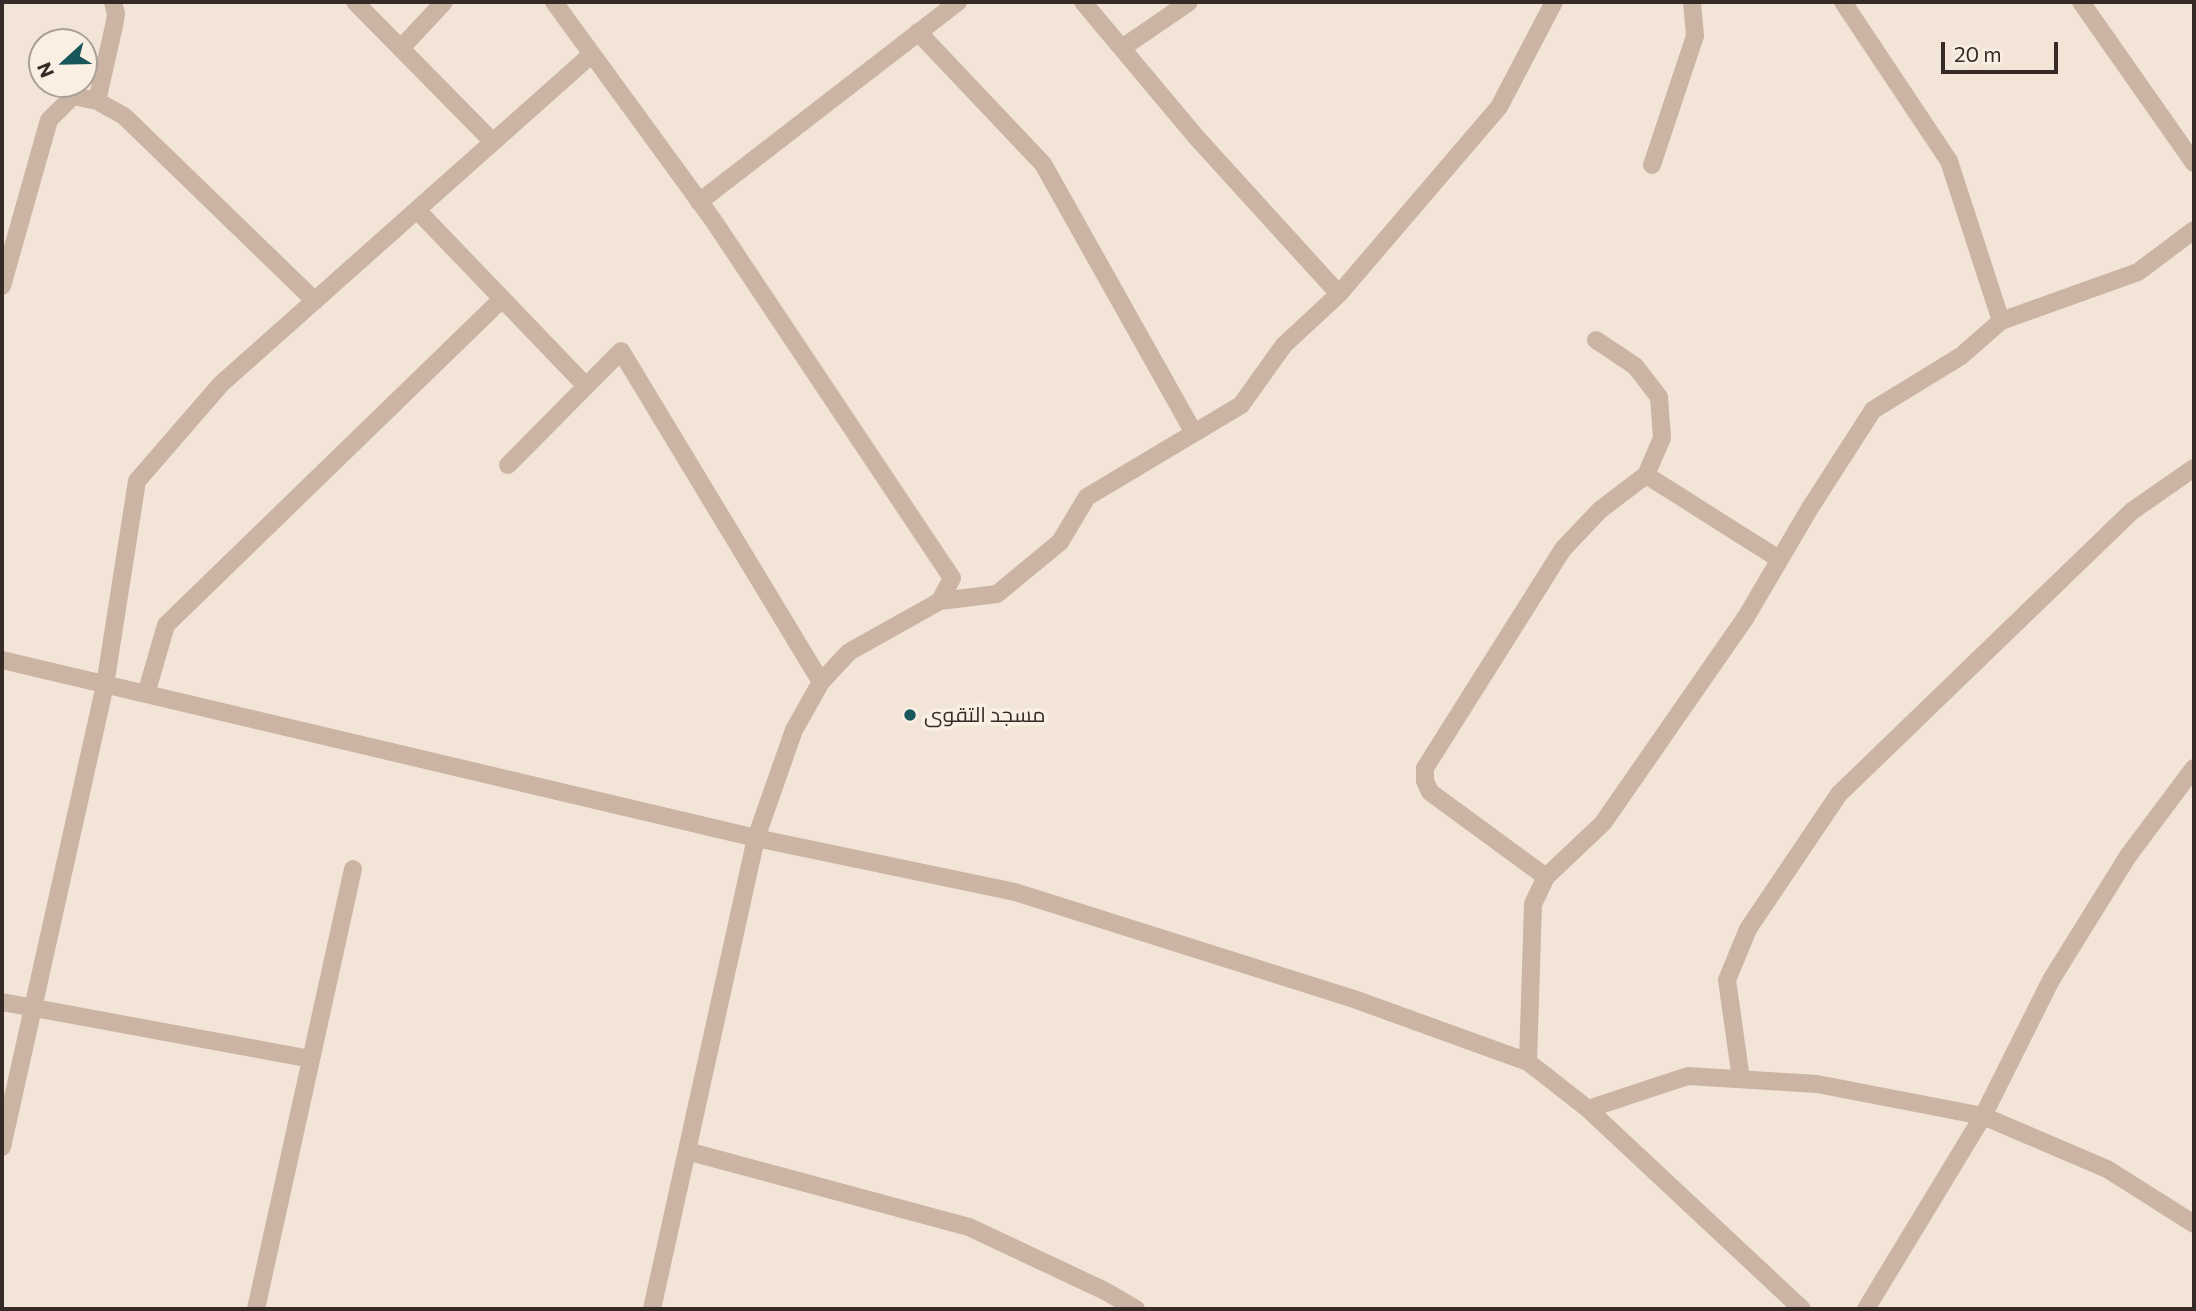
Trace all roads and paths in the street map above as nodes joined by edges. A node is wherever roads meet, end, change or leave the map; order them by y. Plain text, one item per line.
1 (113, 2) edge
2 (355, 2) edge
3 (444, 2) edge
4 (554, 2) edge
5 (958, 2) edge
6 (1083, 2) edge
7 (1189, 2) edge
8 (1554, 2) edge
9 (1692, 2) edge
10 (1843, 2) edge
11 (2081, 2) edge
12 (918, 32) junction
13 (401, 48) junction
14 (1122, 48) junction
15 (592, 54) junction
16 (97, 101) junction
17 (493, 142) junction
18 (2194, 163) edge
19 (1653, 165) dead end
20 (699, 202) junction
21 (417, 210) junction
22 (2194, 230) edge
23 (2, 286) edge
24 (1339, 294) junction
25 (502, 299) junction
26 (315, 301) junction
27 (2001, 321) junction
28 (1596, 340) dead end
29 (586, 386) junction
30 (1194, 433) junction
31 (508, 465) dead end
32 (2194, 468) edge
33 (1646, 475) junction
34 (1779, 559) junction
35 (940, 601) junction
36 (2, 660) edge
37 (821, 682) junction
38 (105, 685) junction
39 (146, 694) junction
40 (2194, 768) edge
41 (756, 838) junction
42 (353, 869) dead end
43 (1546, 877) junction
44 (2, 1002) edge
45 (33, 1007) junction
46 (311, 1059) junction
47 (1528, 1062) junction
48 (1741, 1079) junction
49 (1588, 1109) junction
50 (1983, 1116) junction
51 (2, 1147) edge
52 (687, 1151) junction
53 (2194, 1224) edge
54 (256, 1309) edge
55 (652, 1309) edge
56 (1136, 1309) edge
57 (1802, 1309) edge
58 (1866, 1309) edge

1 - 16 street
2 - 13 street
3 - 13 street
4 - 15 street
5 - 12 street
6 - 14 street
7 - 14 street
8 - 24 street
9 - 19 street
10 - 27 street
11 - 18 street
12 - 20 street
12 - 30 street
13 - 17 street
14 - 24 street
15 - 17 street
15 - 20 street
16 - 23 street
16 - 26 street
17 - 21 street
20 - 35 street
21 - 25 street
21 - 26 street
22 - 27 street
24 - 30 street
25 - 29 street
25 - 39 street
26 - 38 street
27 - 34 street
28 - 33 street
29 - 31 street
29 - 37 street
30 - 35 street
32 - 48 street
33 - 34 street
33 - 43 street
34 - 43 street
35 - 37 street
36 - 38 street
37 - 41 street
38 - 39 street
38 - 45 street
39 - 41 street
40 - 50 street
41 - 47 street
41 - 52 street
42 - 46 street
43 - 47 street
44 - 45 street
45 - 46 street
45 - 51 street
46 - 54 street
47 - 49 street
48 - 49 street
48 - 50 street
49 - 57 street
50 - 53 street
50 - 58 street
52 - 55 street
52 - 56 street

